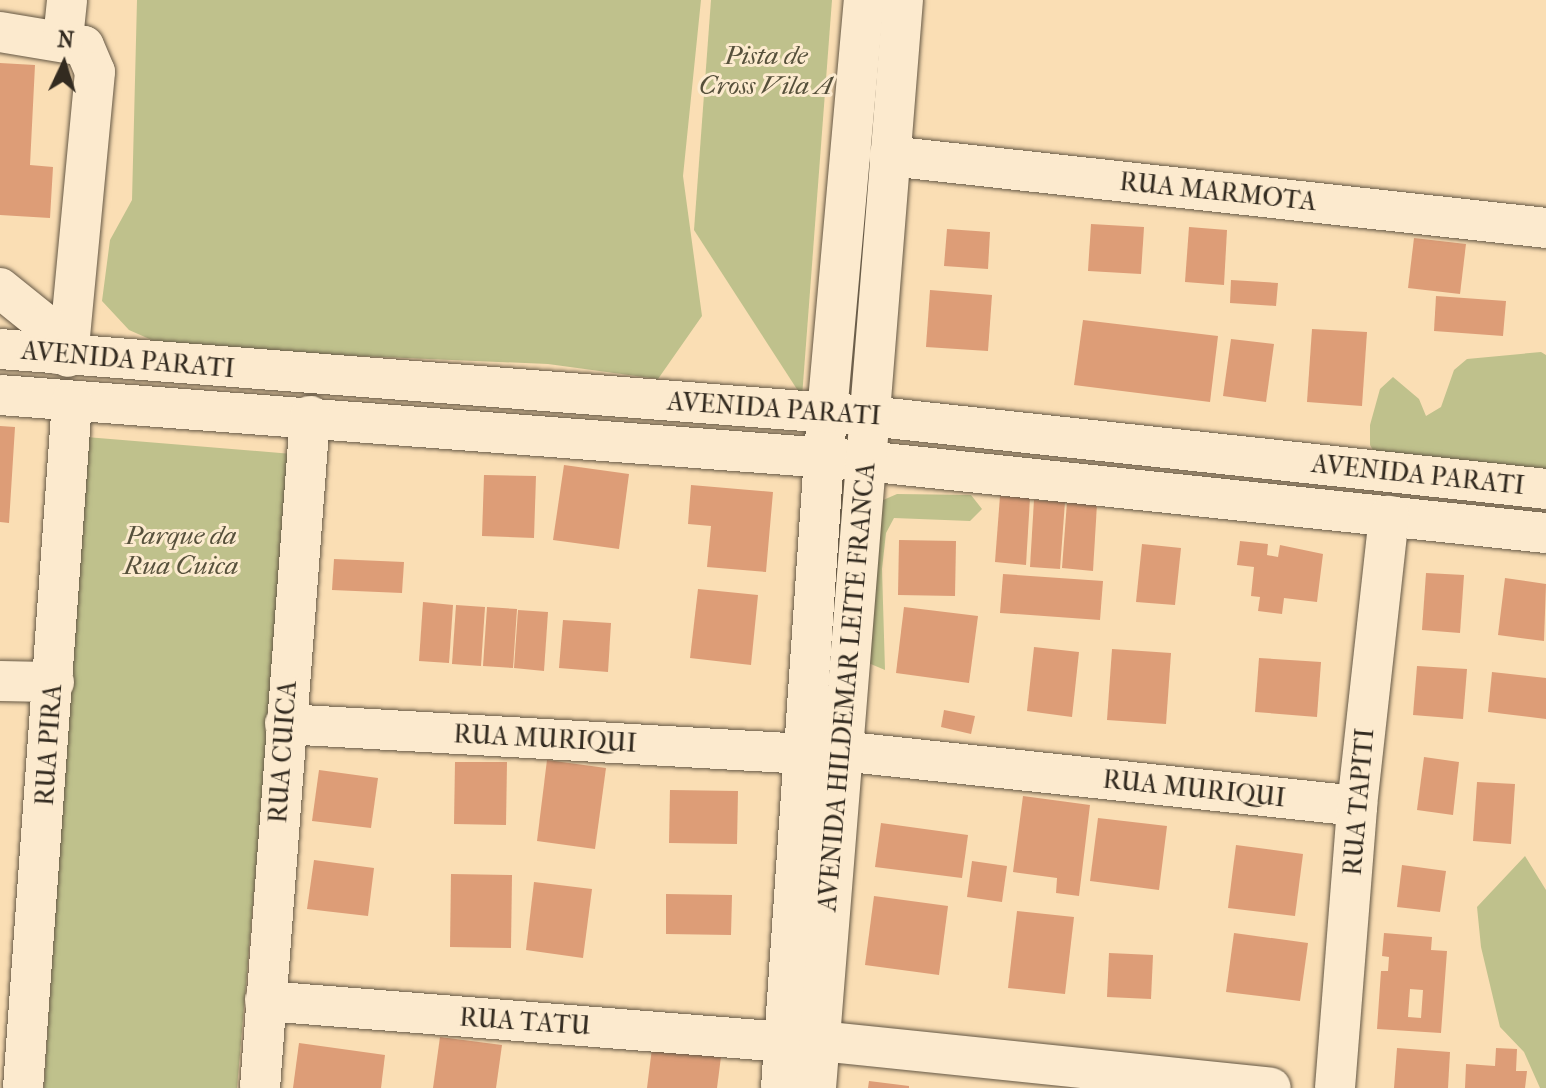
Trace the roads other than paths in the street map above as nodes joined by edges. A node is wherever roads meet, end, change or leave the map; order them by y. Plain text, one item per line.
1 (67, 0) edge
2 (864, 0) edge
3 (903, 0) edge
4 (0, 32) edge
5 (63, 39) junction
6 (889, 156) junction
7 (1546, 228) edge
8 (0, 288) edge
9 (0, 349) edge
10 (62, 356) junction
11 (0, 395) edge
12 (72, 401) junction
13 (827, 413) junction
14 (310, 416) junction
15 (869, 416) junction
16 (846, 459) junction
17 (1546, 489) edge
18 (1389, 516) junction
19 (1546, 533) edge
20 (0, 681) edge
21 (54, 682) junction
22 (285, 724) junction
23 (822, 752) junction
24 (1357, 806) junction
25 (15, 993) edge
26 (265, 1001) junction
27 (802, 1042) junction
28 (23, 1088) edge
29 (260, 1088) edge
30 (781, 1088) edge
31 (816, 1088) edge
32 (1271, 1088) edge
33 (1335, 1088) edge

1 - 5 street
2 - 13 street, AVENIDA HILDEMAR LEITE FRANCA
3 - 6 street, AVENIDA HILDEMAR LEITE FRANCA
4 - 5 street
5 - 10 street
6 - 7 street, RUA MARMOTA
6 - 15 street, AVENIDA HILDEMAR LEITE FRANCA
8 - 10 street
9 - 10 street, AVENIDA PARATI
10 - 13 street, AVENIDA PARATI
11 - 12 street, AVENIDA PARATI
12 - 14 street, AVENIDA PARATI
12 - 21 street, RUA PIRA
13 - 15 street, AVENIDA PARATI
13 - 16 street, AVENIDA HILDEMAR LEITE FRANCA
14 - 16 street, AVENIDA PARATI
14 - 22 street, RUA CUICA
15 - 16 street, AVENIDA HILDEMAR LEITE FRANCA
15 - 17 street, AVENIDA PARATI
16 - 18 street, AVENIDA PARATI
16 - 23 street, AVENIDA HILDEMAR LEITE FRANCA
18 - 19 street, AVENIDA PARATI
18 - 24 street, RUA TAPITI
20 - 21 street
21 - 25 street, RUA PIRA
22 - 23 street, RUA MURIQUI
22 - 26 street, RUA CUICA
23 - 24 street, RUA MURIQUI
23 - 27 street, AVENIDA HILDEMAR LEITE FRANCA
24 - 33 street, RUA TAPITI
25 - 28 street, RUA PIRA
26 - 27 street, RUA TATU
26 - 29 street, RUA CUICA
27 - 30 street, AVENIDA HILDEMAR LEITE FRANCA
27 - 31 street, AVENIDA HILDEMAR LEITE FRANCA
27 - 32 street, RUA TATU

